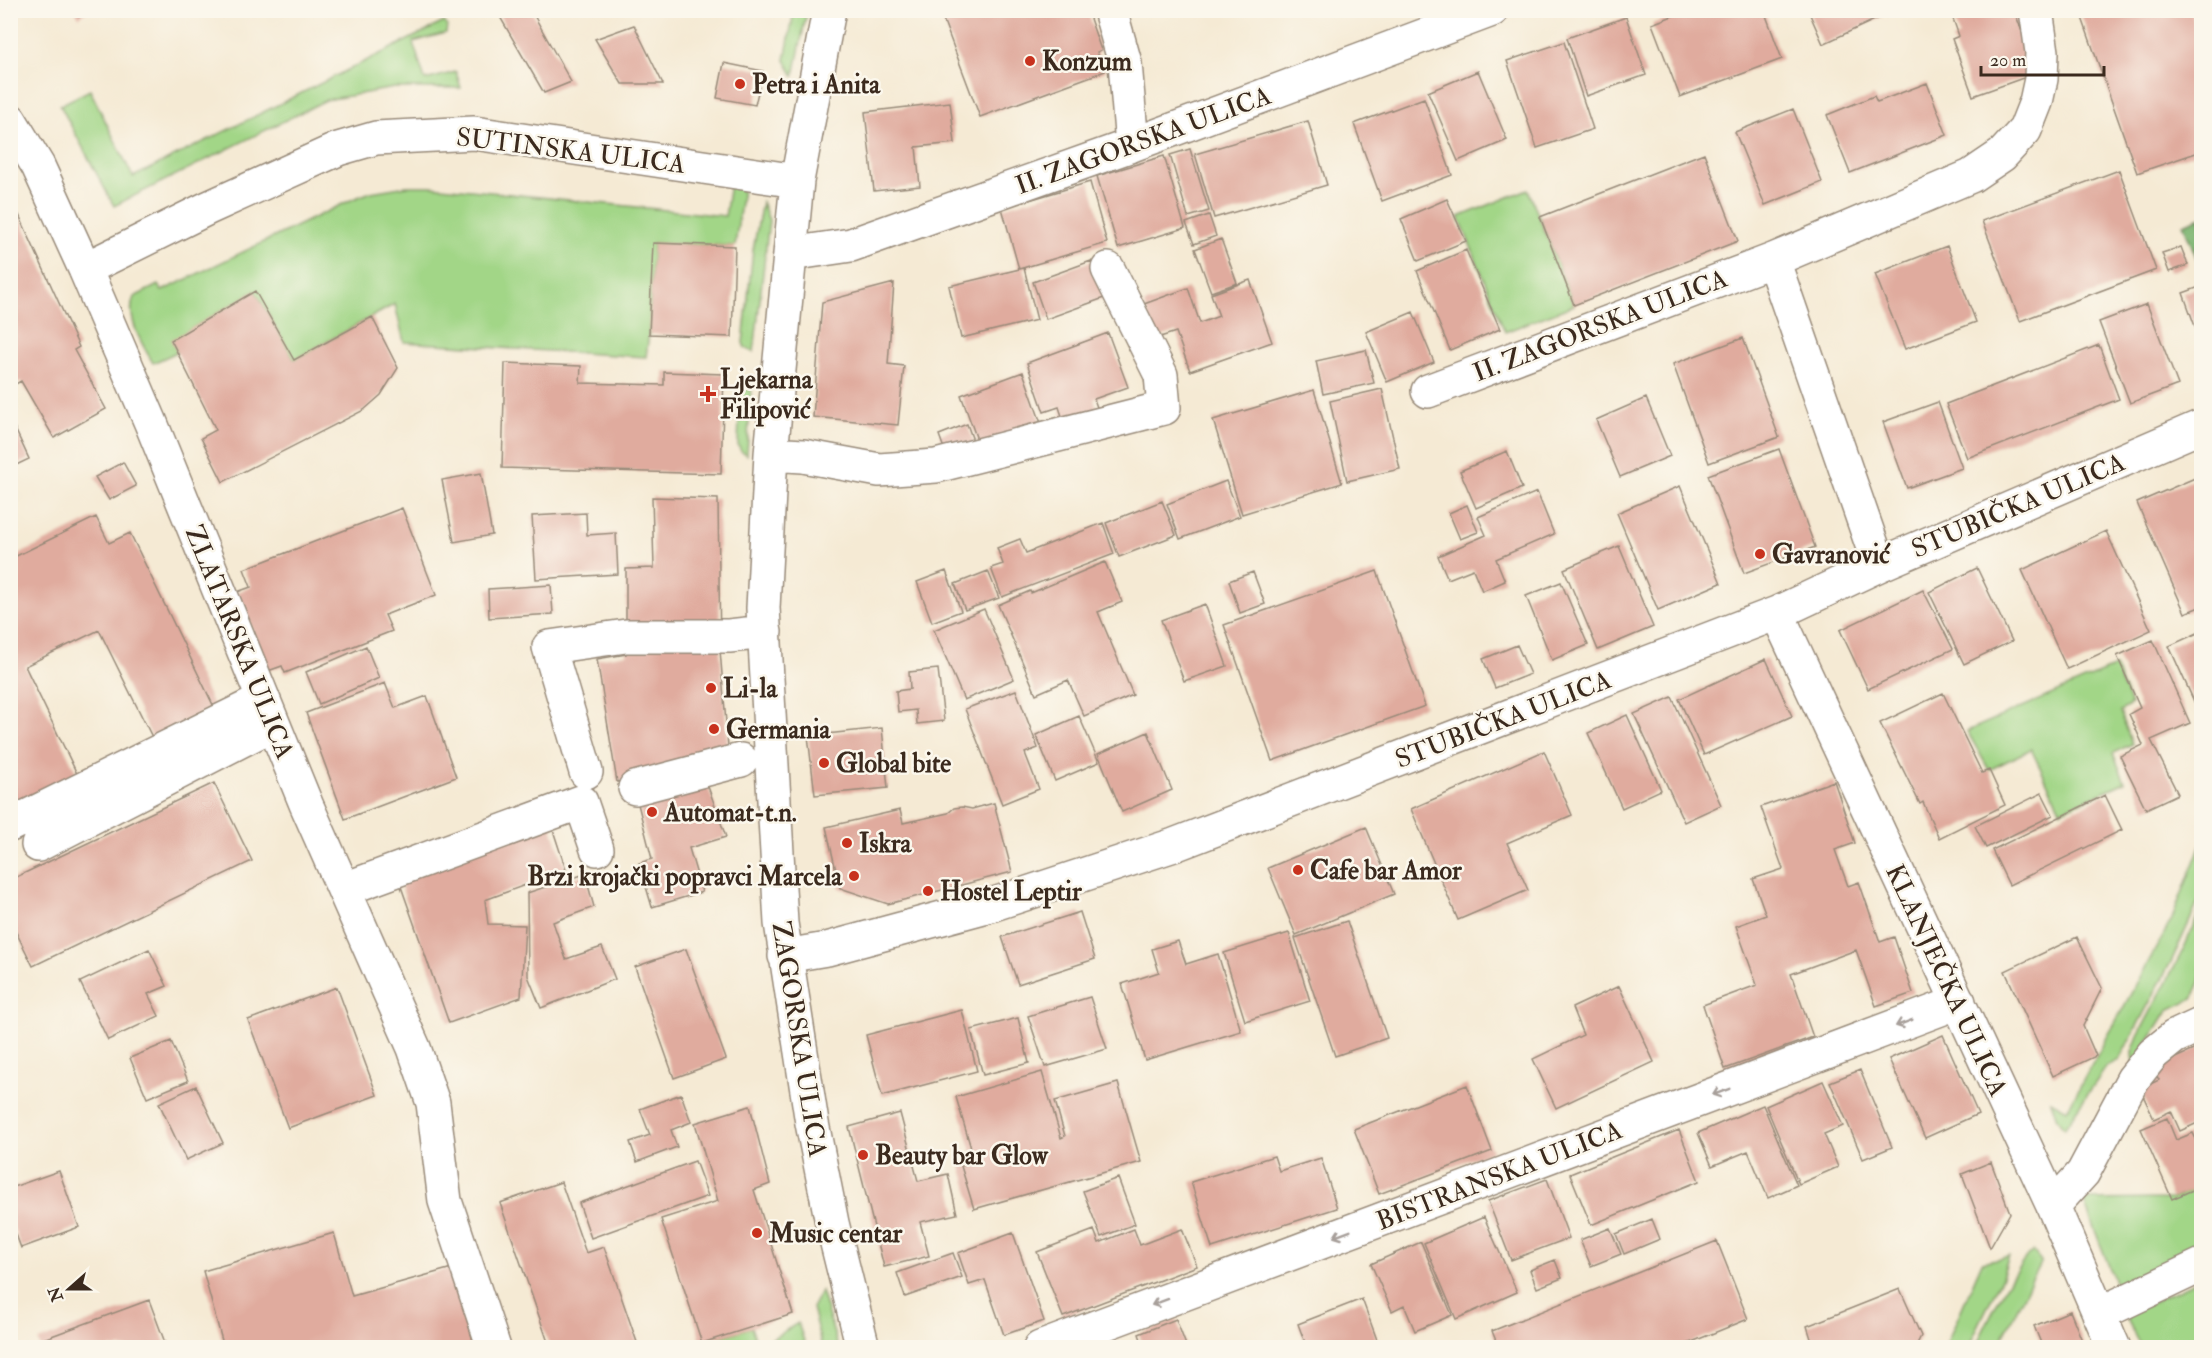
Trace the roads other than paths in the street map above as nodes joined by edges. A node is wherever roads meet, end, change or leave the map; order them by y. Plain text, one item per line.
1 (829, 10) edge
2 (1110, 10) edge
3 (1492, 10) edge
4 (2036, 10) edge
5 (10, 120) edge
6 (1132, 145) junction
7 (797, 181) junction
8 (790, 254) junction
9 (1773, 260) junction
10 (85, 269) junction
11 (1108, 269) dead end
12 (1428, 391) dead end
13 (2202, 426) edge
14 (771, 454) junction
15 (1879, 565) junction
16 (1777, 613) junction
17 (765, 632) junction
18 (268, 712) junction
19 (741, 760) dead end
20 (585, 772) dead end
21 (635, 788) dead end
22 (10, 825) edge
23 (38, 845) dead end
24 (597, 849) dead end
25 (345, 889) junction
26 (785, 956) junction
27 (1959, 1002) junction
28 (2202, 1024) edge
29 (2053, 1206) junction
30 (2202, 1265) edge
31 (2099, 1314) junction
32 (494, 1347) edge
33 (863, 1347) edge
34 (1040, 1347) edge
35 (2114, 1347) edge

1 - 7 street, ZAGORSKA ULICA
2 - 6 street
3 - 6 street, II. ZAGORSKA ULICA
4 - 9 street, II. ZAGORSKA ULICA
5 - 10 street, ZLATARSKA ULICA
6 - 8 street, II. ZAGORSKA ULICA
7 - 8 street, ZAGORSKA ULICA
7 - 10 street, SUTINSKA ULICA
8 - 14 street, ZAGORSKA ULICA
9 - 12 street, II. ZAGORSKA ULICA
9 - 15 street
10 - 18 street, ZLATARSKA ULICA
11 - 14 street
13 - 15 street, STUBIČKA ULICA
14 - 17 street, ZAGORSKA ULICA
15 - 16 street, STUBIČKA ULICA
16 - 26 street, STUBIČKA ULICA
16 - 27 street, KLANJEČKA ULICA
17 - 20 street
17 - 26 street, ZAGORSKA ULICA
18 - 22 street
18 - 23 street
18 - 25 street, ZLATARSKA ULICA
19 - 21 street
24 - 25 street
25 - 32 street, ZLATARSKA ULICA
26 - 33 street, ZAGORSKA ULICA
27 - 29 street, KLANJEČKA ULICA
27 -> 34 street, BISTRANSKA ULICA
28 - 29 street
29 - 31 street, KLANJEČKA ULICA
30 - 31 street
31 - 35 street, KLANJEČKA ULICA

